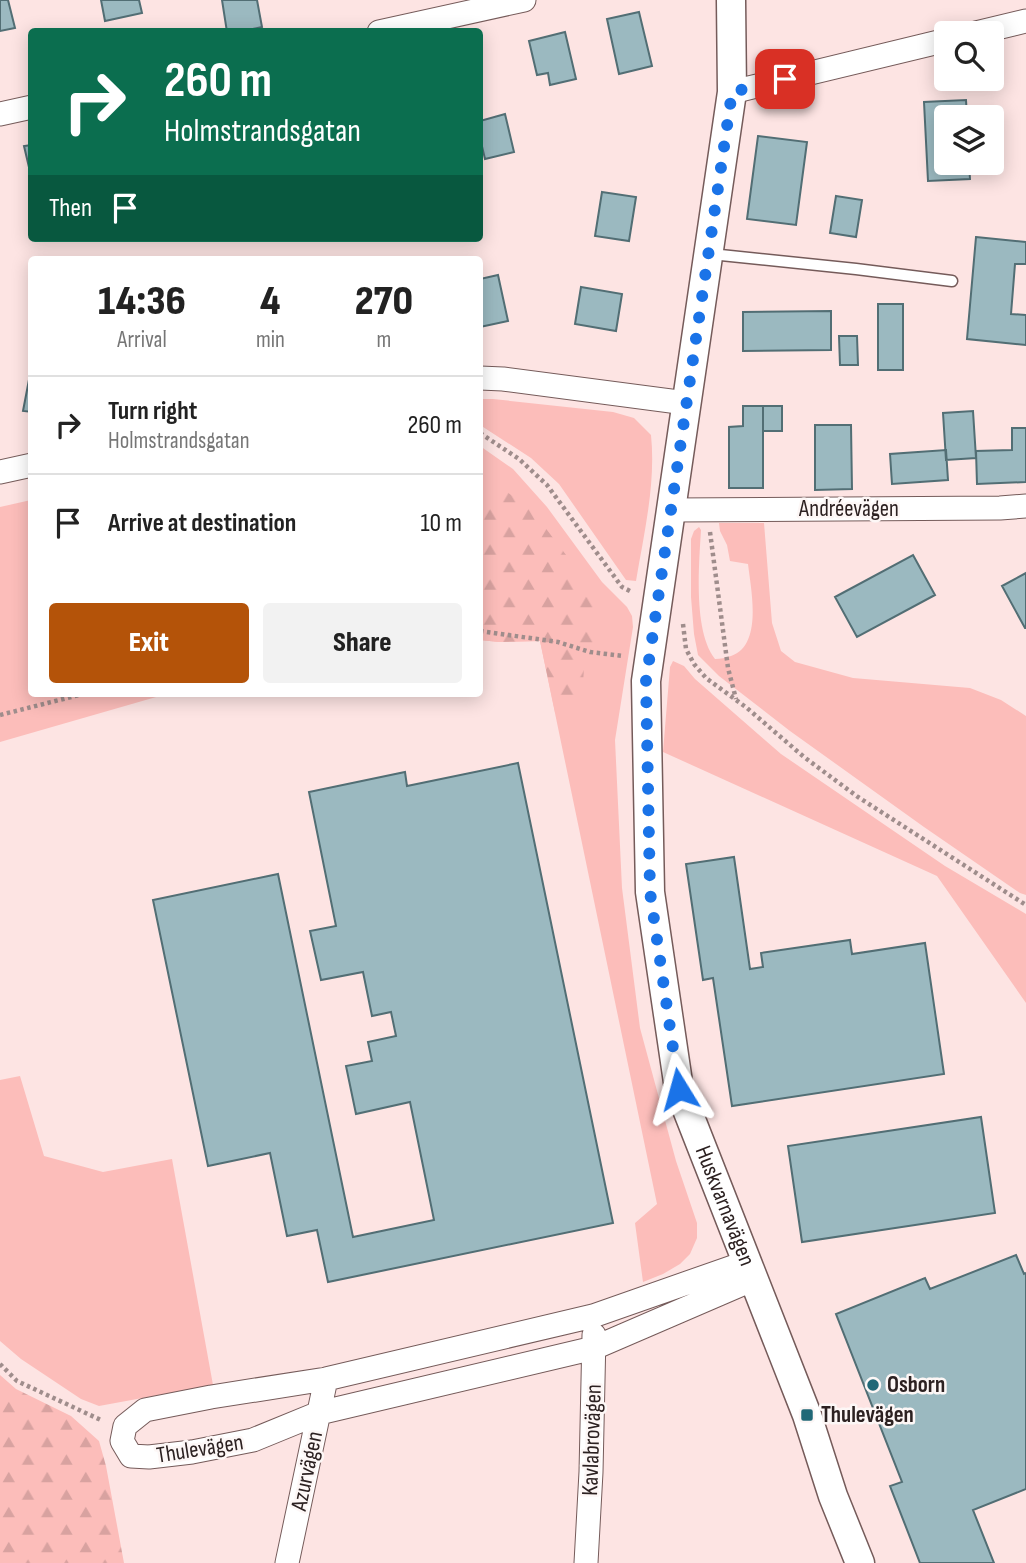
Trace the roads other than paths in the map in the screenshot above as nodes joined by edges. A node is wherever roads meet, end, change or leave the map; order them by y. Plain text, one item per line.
1 (524, 0) edge
2 (731, 0) edge
3 (1026, 21) edge
4 (1004, 26) edge
5 (397, 28) edge
6 (934, 43) edge
7 (732, 92) junction
8 (28, 108) edge
9 (0, 114) edge
10 (708, 254) junction
11 (952, 281) dead end
12 (483, 379) edge
13 (687, 403) junction
14 (28, 466) edge
15 (0, 472) edge
16 (1026, 506) edge
17 (672, 510) junction
18 (751, 1271) junction
19 (593, 1316) junction
20 (594, 1348) junction
21 (326, 1379) junction
22 (319, 1413) junction
23 (287, 1563) edge
24 (586, 1563) edge
25 (860, 1563) edge

1 - 5 street
2 - 7 street, Huskvarnavägen
3 - 4 street
6 - 7 street
7 - 10 street, Huskvarnavägen
8 - 9 street
10 - 11 lane
10 - 13 street, Huskvarnavägen
12 - 13 street
13 - 17 street, Huskvarnavägen
14 - 15 street
16 - 17 street, Andréevägen
17 - 18 street, Huskvarnavägen
18 - 19 street, Thulevägen
18 - 20 street, Thulevägen
18 - 25 street, Huskvarnavägen
19 - 20 street, Kavlabrovägen
19 - 21 street, Thulevägen
20 - 22 street, Thulevägen
20 - 24 street, Kavlabrovägen
21 - 22 street, Azurvägen
21 - 22 street, Thulevägen
22 - 23 street, Azurvägen

